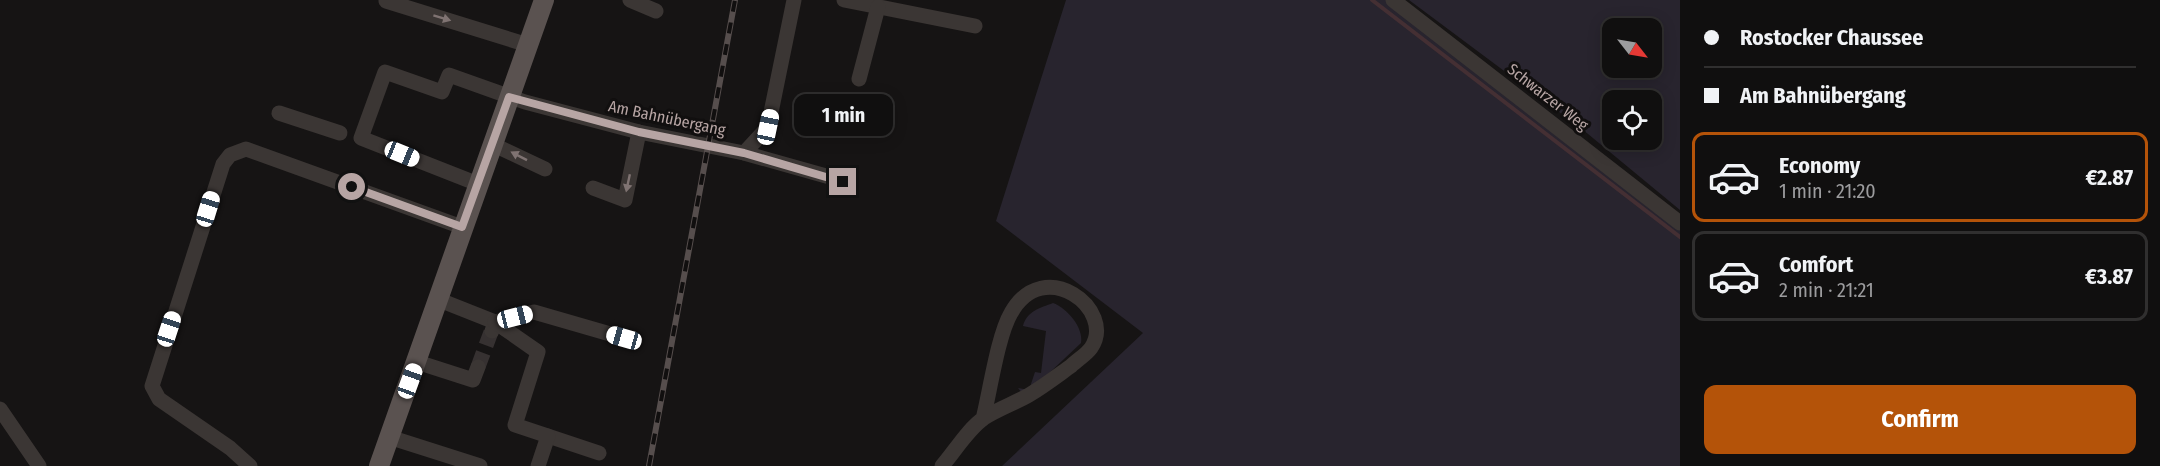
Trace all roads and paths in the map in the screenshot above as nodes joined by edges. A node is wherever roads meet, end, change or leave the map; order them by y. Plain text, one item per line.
1 (544, 0) edge
2 (630, 0) edge
3 (794, 0) edge
4 (844, 0) edge
5 (1393, 0) edge
6 (386, 1) edge
7 (878, 7) junction
8 (656, 11) dead end
9 (975, 26) dead end
10 (528, 45) junction
11 (859, 79) dead end
12 (509, 97) junction
13 (279, 113) dead end
14 (639, 132) junction
15 (340, 133) dead end
16 (492, 144) junction
17 (744, 153) junction
18 (545, 169) dead end
19 (851, 183) dead end
20 (478, 184) junction
21 (593, 188) dead end
22 (1680, 223) edge
23 (462, 227) junction
24 (437, 299) junction
25 (493, 327) junction
26 (624, 338) dead end
27 (417, 362) junction
28 (478, 367) dead end
29 (0, 409) edge
30 (983, 419) junction
31 (548, 436) junction
32 (389, 438) junction
33 (599, 453) dead end
34 (39, 466) edge
35 (250, 466) edge
36 (379, 466) edge
37 (480, 466) edge
38 (538, 466) edge
39 (942, 466) edge

1 - 10 main road
2 - 8 street
3 - 17 street
4 - 7 street
5 - 22 street, Schwarzer Weg
6 -> 10 street
7 - 9 street
7 - 11 street
10 - 12 main road
12 - 14 street, Am Bahnübergang
12 - 16 main road
12 - 20 street, Am Bahnübergang
13 - 15 street
14 - 17 street, Am Bahnübergang
14 -> 21 street
18 -> 16 street
16 - 20 main road
17 - 19 street, Am Bahnübergang
20 - 23 main road
23 - 24 main road
23 - 35 street
24 - 25 street
24 - 27 main road
25 - 26 street
25 - 31 street
27 - 28 street
27 - 32 main road
29 - 34 street
30 - 30 street
30 - 39 street
31 - 33 street
31 - 38 street
32 - 36 main road
32 - 37 street

